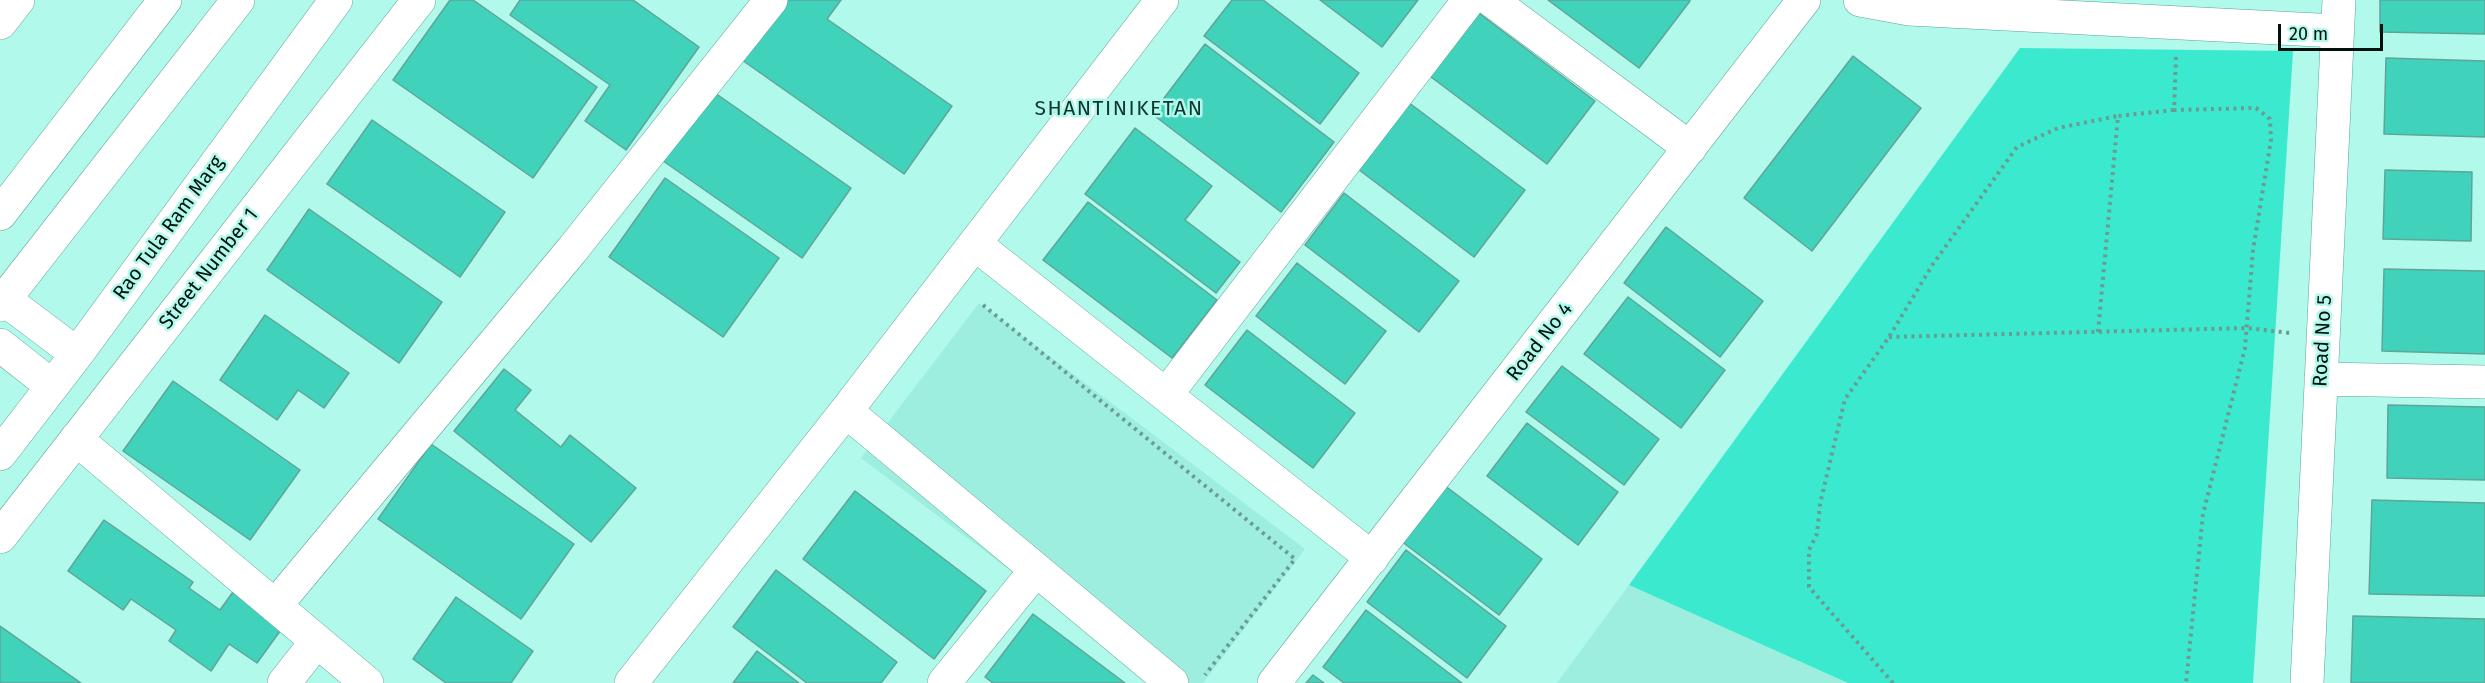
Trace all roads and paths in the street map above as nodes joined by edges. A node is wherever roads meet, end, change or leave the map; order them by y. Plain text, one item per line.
1 (18, 0) edge
2 (165, 0) edge
3 (238, 0) edge
4 (336, 0) edge
5 (419, 0) edge
6 (771, 0) edge
7 (1162, 0) edge
8 (1469, 0) edge
9 (1491, 0) edge
10 (1804, 0) edge
11 (1860, 0) edge
12 (2338, 16) edge
13 (0, 23) edge
14 (2177, 23) junction
15 (2174, 110) junction
16 (2118, 116) junction
17 (1690, 148) junction
18 (0, 214) edge
19 (975, 244) junction
20 (2, 300) edge
21 (983, 305) dead end
22 (2247, 328) junction
23 (2098, 332) junction
24 (1889, 337) junction
25 (2323, 337) junction
26 (0, 345) edge
27 (77, 354) junction
28 (2321, 379) junction
29 (2485, 381) edge
30 (52, 386) junction
31 (1166, 394) junction
32 (846, 411) junction
33 (76, 440) junction
34 (0, 454) edge
35 (0, 537) edge
36 (1372, 558) junction
37 (1036, 570) junction
38 (276, 606) junction
39 (317, 641) junction
40 (284, 683) edge
41 (367, 683) edge
42 (631, 683) edge
43 (944, 683) edge
44 (1172, 683) edge
45 (1199, 683) edge
46 (1274, 683) edge
47 (1893, 683) edge
48 (2186, 683) edge
49 (2307, 683) edge

1 - 13 street
2 - 18 street
3 - 20 street
4 - 27 street, Rao Tula Ram Marg
5 - 33 street, Street Number 1
6 - 38 street
7 - 19 street
8 - 31 street
9 - 17 street
10 - 17 street, Road No 4
11 - 14 street
12 - 14 street
12 - 25 street, Road No 5
14 - 15 path
15 - 16 path
15 - 22 path
16 - 23 path
16 - 24 path
17 - 36 street, Road No 4
19 - 31 street
19 - 32 street
20 - 27 street
21 - 45 path
22 - 23 path
22 - 25 path
22 - 48 path
23 - 24 path
24 - 47 path
25 - 28 street, Road No 5
26 - 30 street
27 - 30 street, Rao Tula Ram Marg
28 - 29 street
28 - 49 street, Road No 5
30 - 34 street, Rao Tula Ram Marg
31 - 36 street
32 - 37 street
32 - 42 street
33 - 35 street, Street Number 1
33 - 38 street
36 - 46 street, Road No 4
37 - 43 street
37 - 44 street
38 - 39 street
39 - 40 street
39 - 41 street

